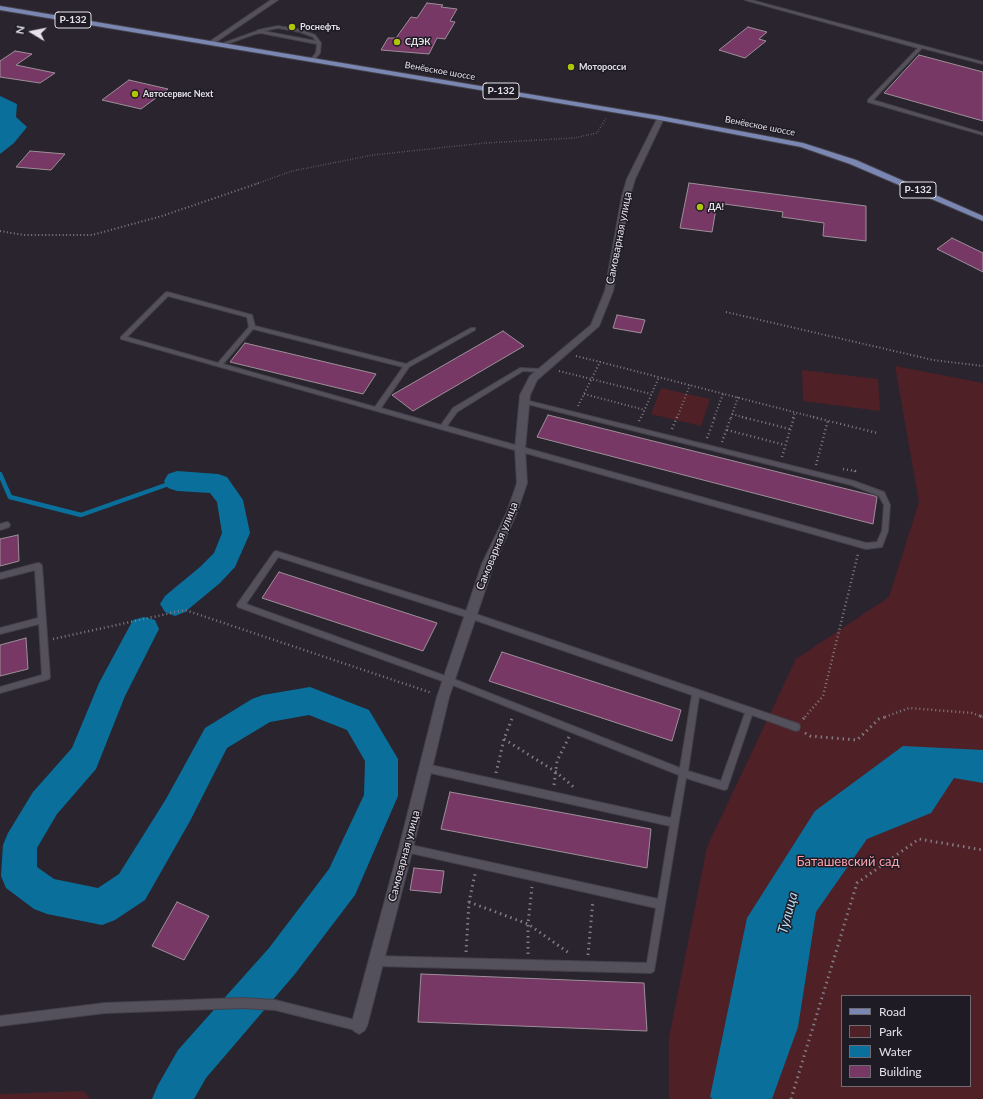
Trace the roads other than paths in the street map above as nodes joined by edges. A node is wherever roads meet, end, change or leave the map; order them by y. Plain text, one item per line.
1 (275, 0) edge
2 (747, 0) edge
3 (0, 8) edge
4 (254, 33) junction
5 (211, 43) junction
6 (319, 43) junction
7 (223, 44) junction
8 (921, 47) junction
9 (313, 59) junction
10 (983, 63) edge
11 (660, 118) junction
12 (983, 134) edge
13 (983, 219) edge
14 (252, 327) junction
15 (474, 330) dead end
16 (219, 365) junction
17 (406, 366) junction
18 (543, 369) junction
19 (525, 402) junction
20 (377, 410) junction
21 (442, 428) junction
22 (520, 449) junction
23 (0, 576) edge
24 (470, 615) junction
25 (42, 620) junction
26 (0, 631) edge
27 (448, 680) junction
28 (0, 690) edge
29 (696, 694) junction
30 (749, 712) junction
31 (796, 727) road end
32 (426, 768) junction
33 (683, 773) junction
34 (675, 823) junction
35 (406, 848) junction
36 (661, 904) junction
37 (376, 961) junction
38 (0, 1021) edge
39 (359, 1026) joint

1 - 5 street
2 - 8 lane
3 - 5 main road, Венёвское шоссе / Р-132
4 - 6 lane
4 - 6 lane
4 - 7 lane
5 - 7 main road, Венёвское шоссе / Р-132
6 - 9 lane
7 - 9 main road, Венёвское шоссе / Р-132
8 - 10 lane
8 - 12 lane
9 - 11 main road, Венёвское шоссе / Р-132
11 - 13 main road, Венёвское шоссе / Р-132
11 - 18 street, Самоварная улица
14 - 16 lane
14 - 16 lane
14 - 17 lane
15 - 17 lane
16 - 20 lane
17 - 20 lane
18 - 19 street, Самоварная улица
18 - 21 lane
19 - 22 street, Самоварная улица
19 - 22 lane
20 - 21 lane
21 - 22 lane
22 - 24 street, Самоварная улица
23 - 25 lane
24 - 27 street, Самоварная улица
24 - 27 lane
24 - 29 lane
25 - 26 lane
25 - 28 lane
27 - 32 street, Самоварная улица
27 - 33 lane
29 - 30 lane
29 - 33 lane
30 - 31 lane
30 - 33 lane
32 - 34 lane
32 - 35 street, Самоварная улица
33 - 34 lane
34 - 36 lane
35 - 36 lane
35 - 37 street, Самоварная улица
36 - 37 lane
37 - 39 street, Самоварная улица
38 - 39 lane

